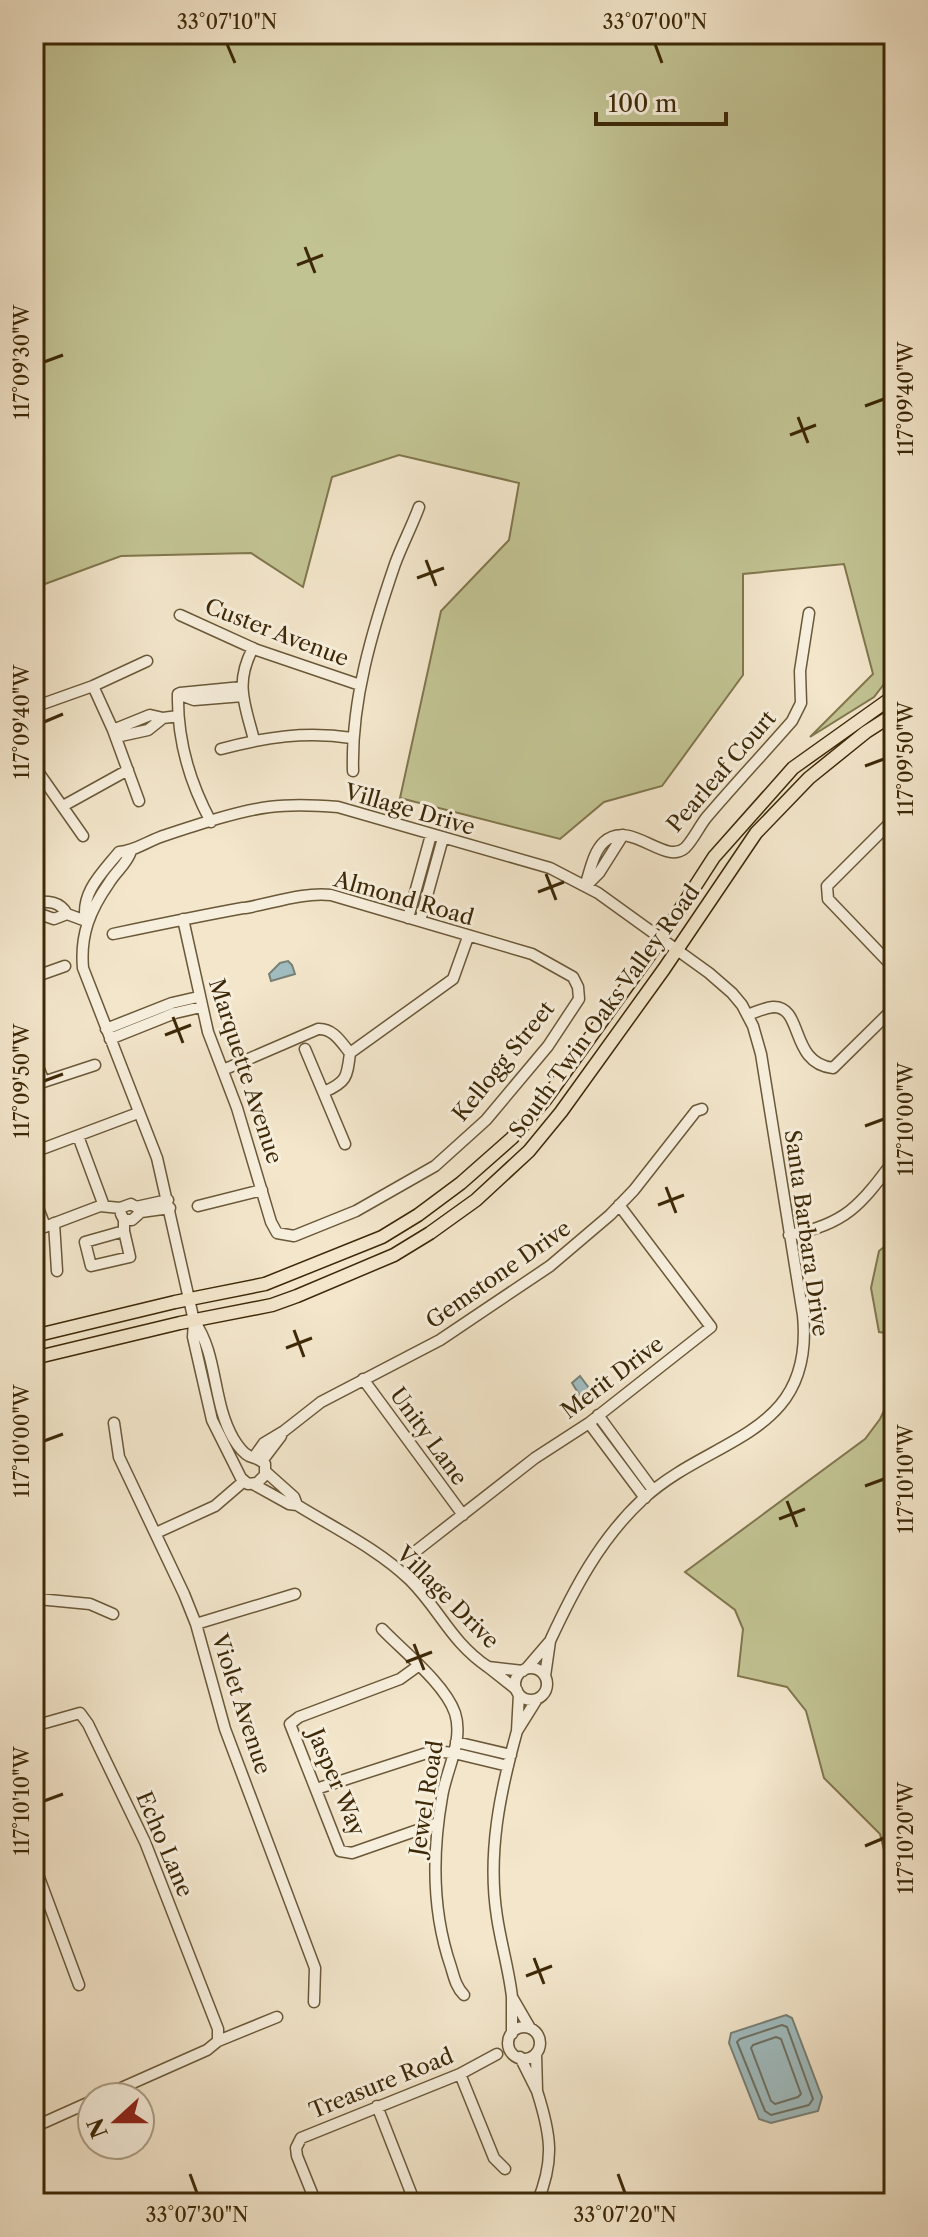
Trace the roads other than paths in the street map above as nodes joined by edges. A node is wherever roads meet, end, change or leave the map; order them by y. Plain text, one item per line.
1 (419, 507) dead end
2 (809, 613) dead end
3 (180, 615) dead end
4 (253, 648) junction
5 (147, 661) dead end
6 (360, 685) junction
7 (93, 686) junction
8 (243, 692) junction
9 (894, 696) edge
10 (34, 707) edge
11 (894, 714) edge
12 (178, 716) junction
13 (115, 734) junction
14 (352, 738) junction
15 (254, 740) junction
16 (221, 749) dead end
17 (34, 766) edge
18 (128, 770) junction
19 (353, 771) dead end
20 (139, 801) dead end
21 (63, 806) junction
22 (894, 819) edge
23 (211, 822) junction
24 (431, 835) junction
25 (83, 836) dead end
26 (443, 838) junction
27 (585, 886) junction
28 (38, 907) edge
29 (408, 918) junction
30 (183, 919) junction
31 (86, 921) junction
32 (420, 921) junction
33 (113, 934) dead end
34 (468, 937) junction
35 (661, 939) junction
36 (677, 950) junction
37 (65, 966) dead end
38 (894, 968) edge
39 (34, 977) edge
40 (578, 987) joint
41 (200, 1002) junction
42 (894, 1008) edge
43 (748, 1015) junction
44 (108, 1034) junction
45 (305, 1049) dead end
46 (350, 1053) junction
47 (34, 1056) edge
48 (95, 1065) dead end
49 (223, 1070) junction
50 (39, 1083) edge
51 (324, 1092) junction
52 (702, 1109) dead end
53 (138, 1113) junction
54 (78, 1136) junction
55 (345, 1144) dead end
56 (34, 1152) edge
57 (894, 1160) edge
58 (262, 1190) junction
59 (34, 1198) edge
60 (169, 1204) junction
61 (619, 1205) junction
62 (104, 1206) junction
63 (198, 1206) dead end
64 (120, 1208) junction
65 (124, 1226) junction
66 (45, 1227) edge
67 (277, 1233) joint
68 (789, 1235) junction
69 (57, 1271) dead end
70 (188, 1299) junction
71 (194, 1321) junction
72 (34, 1336) edge
73 (34, 1358) edge
74 (363, 1379) junction
75 (598, 1415) junction
76 (114, 1423) dead end
77 (589, 1423) junction
78 (613, 1436) junction
79 (603, 1443) junction
80 (258, 1461) junction
81 (238, 1469) junction
82 (248, 1483) junction
83 (649, 1494) junction
84 (297, 1505) junction
85 (463, 1515) junction
86 (156, 1533) junction
87 (416, 1551) dead end
88 (34, 1576) edge
89 (295, 1594) dead end
90 (36, 1600) edge
91 (113, 1614) dead end
92 (196, 1624) junction
93 (382, 1629) dead end
94 (550, 1641) junction
95 (418, 1666) junction
96 (488, 1667) junction
97 (524, 1670) junction
98 (545, 1676) junction
99 (518, 1692) junction
100 (537, 1699) junction
101 (34, 1726) edge
102 (517, 1731) junction
103 (455, 1747) junction
104 (509, 1761) junction
105 (316, 1789) junction
106 (438, 1823) junction
107 (34, 1864) edge
108 (79, 1985) dead end
109 (464, 1995) dead end
110 (512, 1997) junction
111 (314, 2002) dead end
112 (277, 2017) dead end
113 (530, 2028) junction
114 (510, 2037) junction
115 (218, 2041) junction
116 (497, 2054) junction
117 (536, 2054) junction
118 (518, 2057) junction
119 (460, 2074) junction
120 (137, 2081) edge
121 (537, 2091) junction
122 (377, 2106) junction
123 (76, 2108) edge
124 (34, 2127) edge
125 (505, 2169) dead end
126 (175, 2202) edge
127 (153, 2203) edge
128 (316, 2203) edge
129 (415, 2203) edge
130 (537, 2203) edge

1 - 6 street
2 - 27 street, Pearleaf Court
3 - 4 street, Custer Avenue
4 - 6 street, Custer Avenue
4 - 8 street
5 - 7 street
6 - 14 street
7 - 10 street
7 - 13 street
8 - 12 street
8 - 15 street
9 - 35 main road, South Twin Oaks Valley Road
11 - 36 main road, South Twin Oaks Valley Road
12 - 13 street
12 - 23 street
13 - 18 street
14 - 15 street
14 - 19 street
15 - 16 street
17 - 21 street
18 - 20 street
18 - 21 street
21 - 25 street
22 - 38 street
23 - 24 street, Village Drive
23 - 31 street, Village Drive
24 - 26 street, Village Drive
24 - 29 street
26 - 27 street, Village Drive
26 - 32 street
27 - 35 street, Village Drive
28 - 31 street
29 - 30 street, Almond Road
29 - 32 street, Almond Road
30 - 33 street, Almond Road
30 - 41 street, Marquette Avenue
31 - 44 street, Village Drive
32 - 34 street, Almond Road
34 - 40 street, Almond Road
34 - 46 street
35 - 36 street, Village Drive
35 - 70 main road, South Twin Oaks Valley Road
36 - 43 street, Santa Barbara Drive
36 - 71 main road, South Twin Oaks Valley Road
37 - 39 street
40 - 67 street, Kellogg Street
41 - 44 street
41 - 49 street, Marquette Avenue
42 - 43 street
43 - 68 street, Santa Barbara Drive
44 - 53 street, Village Drive
45 - 51 street
46 - 49 street
46 - 51 street
47 - 50 street
48 - 50 street
49 - 58 street, Marquette Avenue
51 - 55 street
52 - 61 street, Gemstone Drive
53 - 54 street
53 - 60 street, Village Drive
54 - 56 street
54 - 62 street
57 - 68 street
58 - 63 street
58 - 67 street, Marquette Avenue
59 - 66 street
60 - 64 street
60 - 65 street
60 - 70 street, Village Drive
61 - 74 street, Gemstone Drive
61 - 75 street, Merit Drive
62 - 64 street
62 - 66 street
64 - 65 street
65 - 65 street
66 - 69 street
68 - 83 street, Santa Barbara Drive
70 - 71 street, Village Drive
70 - 72 main road, South Twin Oaks Valley Road
71 - 73 main road, South Twin Oaks Valley Road
71 - 80 street, Village Drive
71 - 81 street, Village Drive
74 - 80 street, Gemstone Drive
74 - 85 street, Unity Lane
75 - 77 street, Merit Drive
75 - 78 street
76 - 86 street, Violet Avenue
77 - 79 street
77 - 85 street, Merit Drive
78 - 79 street
78 - 83 street
79 - 83 street
80 - 81 street
80 - 82 street
80 - 84 street, Village Drive
81 - 82 street, Village Drive
82 - 84 street, Village Drive
82 - 86 street
83 - 94 street, Santa Barbara Drive
84 - 96 street, Village Drive
85 - 87 street, Merit Drive
86 - 92 street, Violet Avenue
88 - 90 street
89 - 92 street
90 - 91 street
92 - 111 street, Violet Avenue
93 - 95 street, Jewel Road
94 - 97 street, Santa Barbara Drive
94 - 98 street, Santa Barbara Drive
95 - 103 street, Jewel Road
95 - 105 street, Jasper Way
96 - 97 street, Village Drive
96 - 99 street, Village Drive
97 - 98 street
97 - 99 street
98 - 100 street
99 - 100 street
99 - 102 street
100 - 102 street
101 - 115 street, Echo Lane
102 - 104 street
103 - 104 street
103 - 105 street
103 - 106 street, Jewel Road
104 - 110 street
105 - 106 street, Jasper Way
106 - 109 street, Jewel Road
107 - 108 street
110 - 113 street
110 - 114 street
112 - 115 street
113 - 114 street
113 - 117 street
114 - 116 street, Treasure Road
114 - 118 street
115 - 120 street
116 - 118 street
116 - 119 street, Treasure Road
117 - 118 street
117 - 121 street
118 - 121 street
119 - 122 street, Treasure Road
119 - 125 street
121 - 130 street
122 - 128 street, Treasure Road
122 - 129 street
123 - 124 street
126 - 127 street

